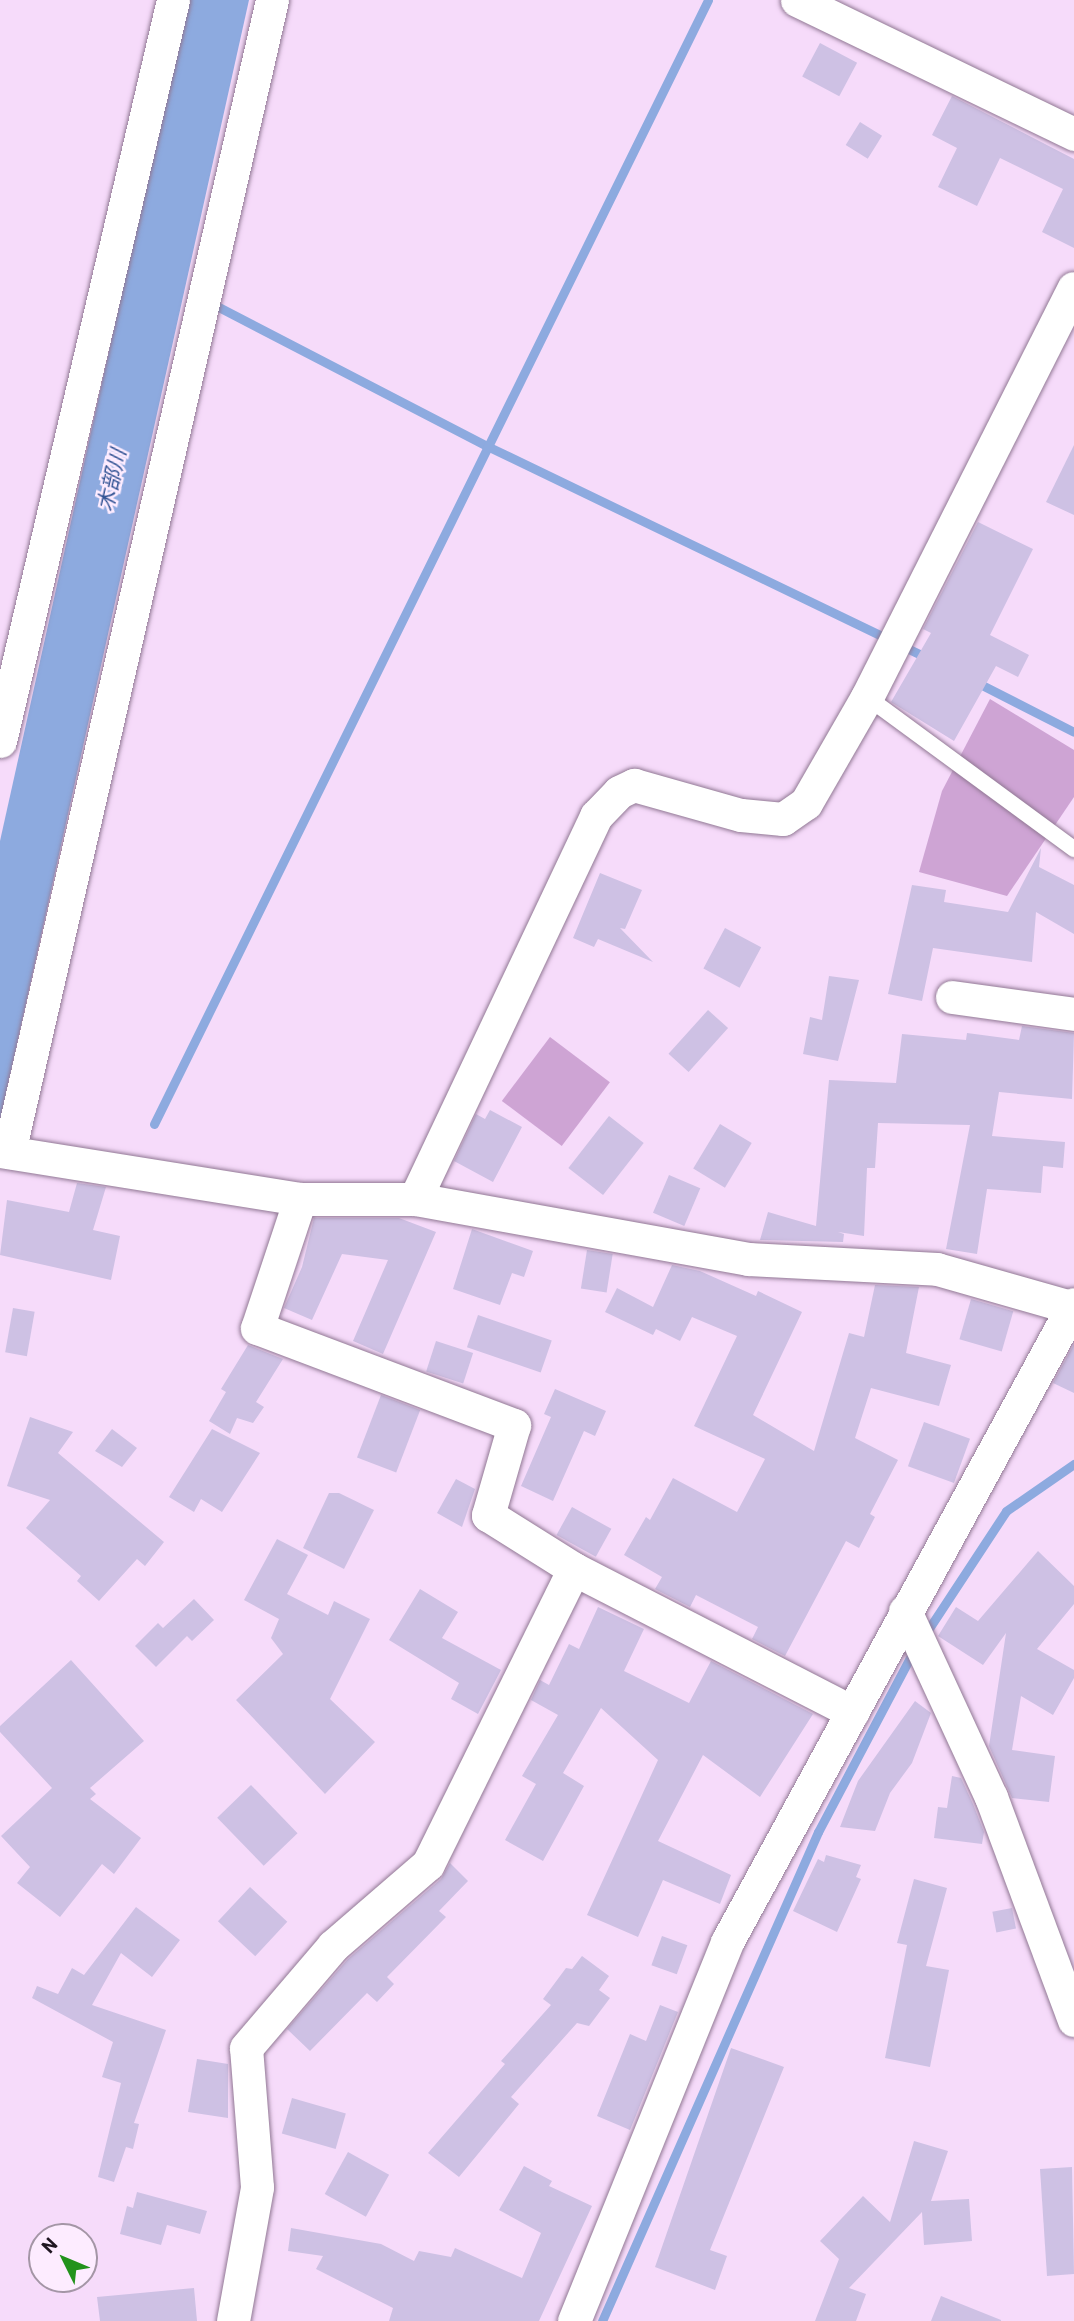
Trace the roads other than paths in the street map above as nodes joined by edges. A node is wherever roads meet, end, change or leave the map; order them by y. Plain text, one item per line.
1 (173, 0) edge
2 (272, 0) edge
3 (797, 0) edge
4 (1074, 134) edge
5 (1074, 288) edge
6 (867, 697) junction
7 (0, 741) edge
8 (1074, 849) edge
9 (952, 997) dead end
10 (1074, 1014) edge
11 (5, 1152) edge
12 (300, 1199) junction
13 (415, 1199) junction
14 (1073, 1307) edge
15 (574, 1569) junction
16 (905, 1611) junction
17 (852, 1712) junction
18 (1074, 2020) edge
19 (233, 2321) edge
20 (574, 2321) edge

1 - 7 street
2 - 11 street
3 - 4 street
5 - 6 street
6 - 8 lane
6 - 13 street
9 - 10 street
11 - 12 street
12 - 13 street
12 - 15 street
13 - 14 street
14 - 16 street
15 - 17 street
15 - 19 street
16 - 17 street
16 - 18 street
17 - 20 street

